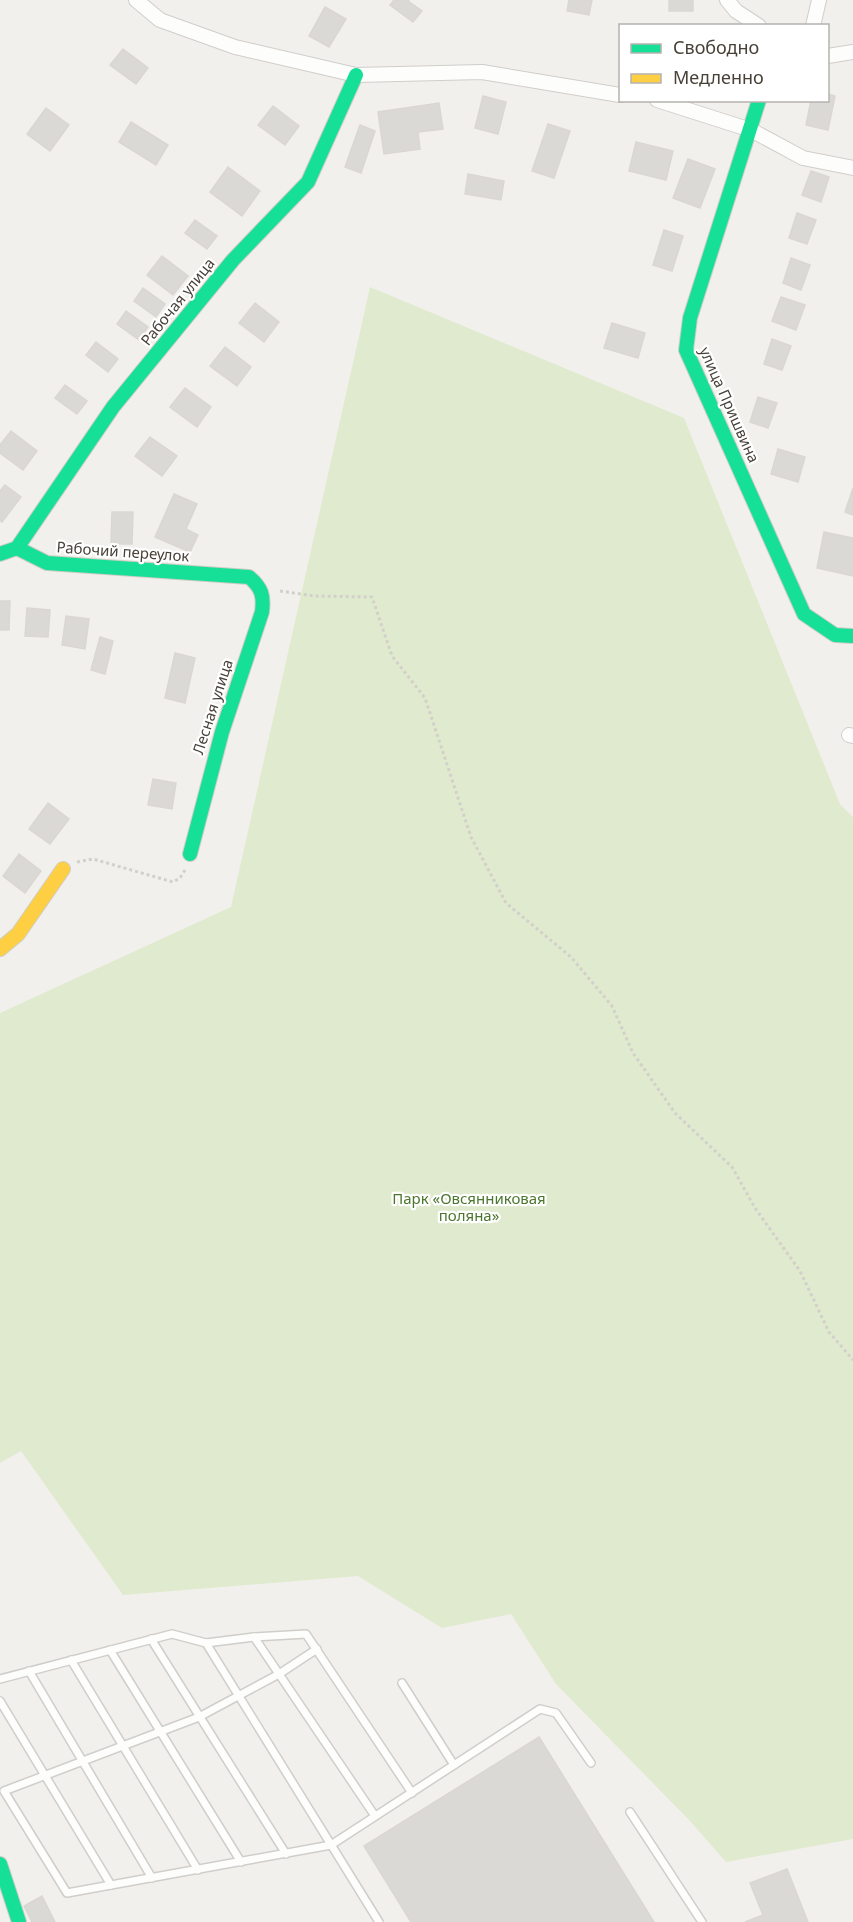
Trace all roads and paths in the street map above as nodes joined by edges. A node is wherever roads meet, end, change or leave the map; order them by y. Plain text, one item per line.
1 (136, 0) edge
2 (727, 0) edge
3 (819, 0) edge
4 (756, 24) edge
5 (813, 24) edge
6 (853, 52) edge
7 (829, 56) edge
8 (356, 75) junction
9 (619, 95) edge
10 (663, 102) edge
11 (758, 102) edge
12 (751, 130) junction
13 (853, 168) edge
14 (17, 548) junction
15 (0, 554) edge
16 (261, 586) junction
17 (853, 636) edge
18 (190, 854) joint
19 (63, 869) joint
20 (0, 949) edge
21 (853, 1360) edge
22 (254, 1637) junction
23 (151, 1639) junction
24 (206, 1643) junction
25 (110, 1650) junction
26 (317, 1650) junction
27 (71, 1660) junction
28 (29, 1671) junction
29 (279, 1674) junction
30 (0, 1679) edge
31 (402, 1683) dead end
32 (238, 1695) junction
33 (0, 1701) edge
34 (199, 1717) junction
35 (160, 1732) junction
36 (122, 1746) junction
37 (81, 1762) junction
38 (591, 1763) dead end
39 (454, 1765) junction
40 (46, 1775) junction
41 (2, 1787) edge
42 (412, 1793) junction
43 (630, 1812) dead end
44 (375, 1816) junction
45 (331, 1845) junction
46 (286, 1854) junction
47 (241, 1862) junction
48 (0, 1864) edge
49 (198, 1870) junction
50 (152, 1878) junction
51 (111, 1885) junction
52 (19, 1922) edge
53 (379, 1922) edge
54 (702, 1922) edge

1 - 8 street
2 - 4 street
3 - 5 street
6 - 7 street
8 - 9 street
8 - 14 street, Рабочая улица
10 - 12 street
11 - 12 street, улица Пришвина
12 - 13 street
12 - 17 street, улица Пришвина
14 - 15 street
14 - 16 street, Рабочий переулок
16 - 18 street, Лесная улица
16 - 21 path
18 - 19 path
19 - 20 street
22 - 24 lane
22 - 26 lane
22 - 29 lane
23 - 24 lane
23 - 25 lane
23 - 34 lane
24 - 32 lane
25 - 27 lane
25 - 35 lane
26 - 29 lane
26 - 42 lane
27 - 28 lane
27 - 36 lane
28 - 30 lane
28 - 37 lane
29 - 32 lane
29 - 44 lane
31 - 39 lane
32 - 34 lane
32 - 45 lane
33 - 40 lane
34 - 35 lane
34 - 46 lane
35 - 36 lane
35 - 47 lane
36 - 37 lane
36 - 49 lane
37 - 40 lane
37 - 50 lane
38 - 39 lane
39 - 42 lane
40 - 41 lane
40 - 51 lane
41 - 51 lane
42 - 44 lane
43 - 54 lane
44 - 45 lane
45 - 46 lane
45 - 53 lane
46 - 47 lane
47 - 49 lane
48 - 52 street
49 - 50 lane
50 - 51 lane

